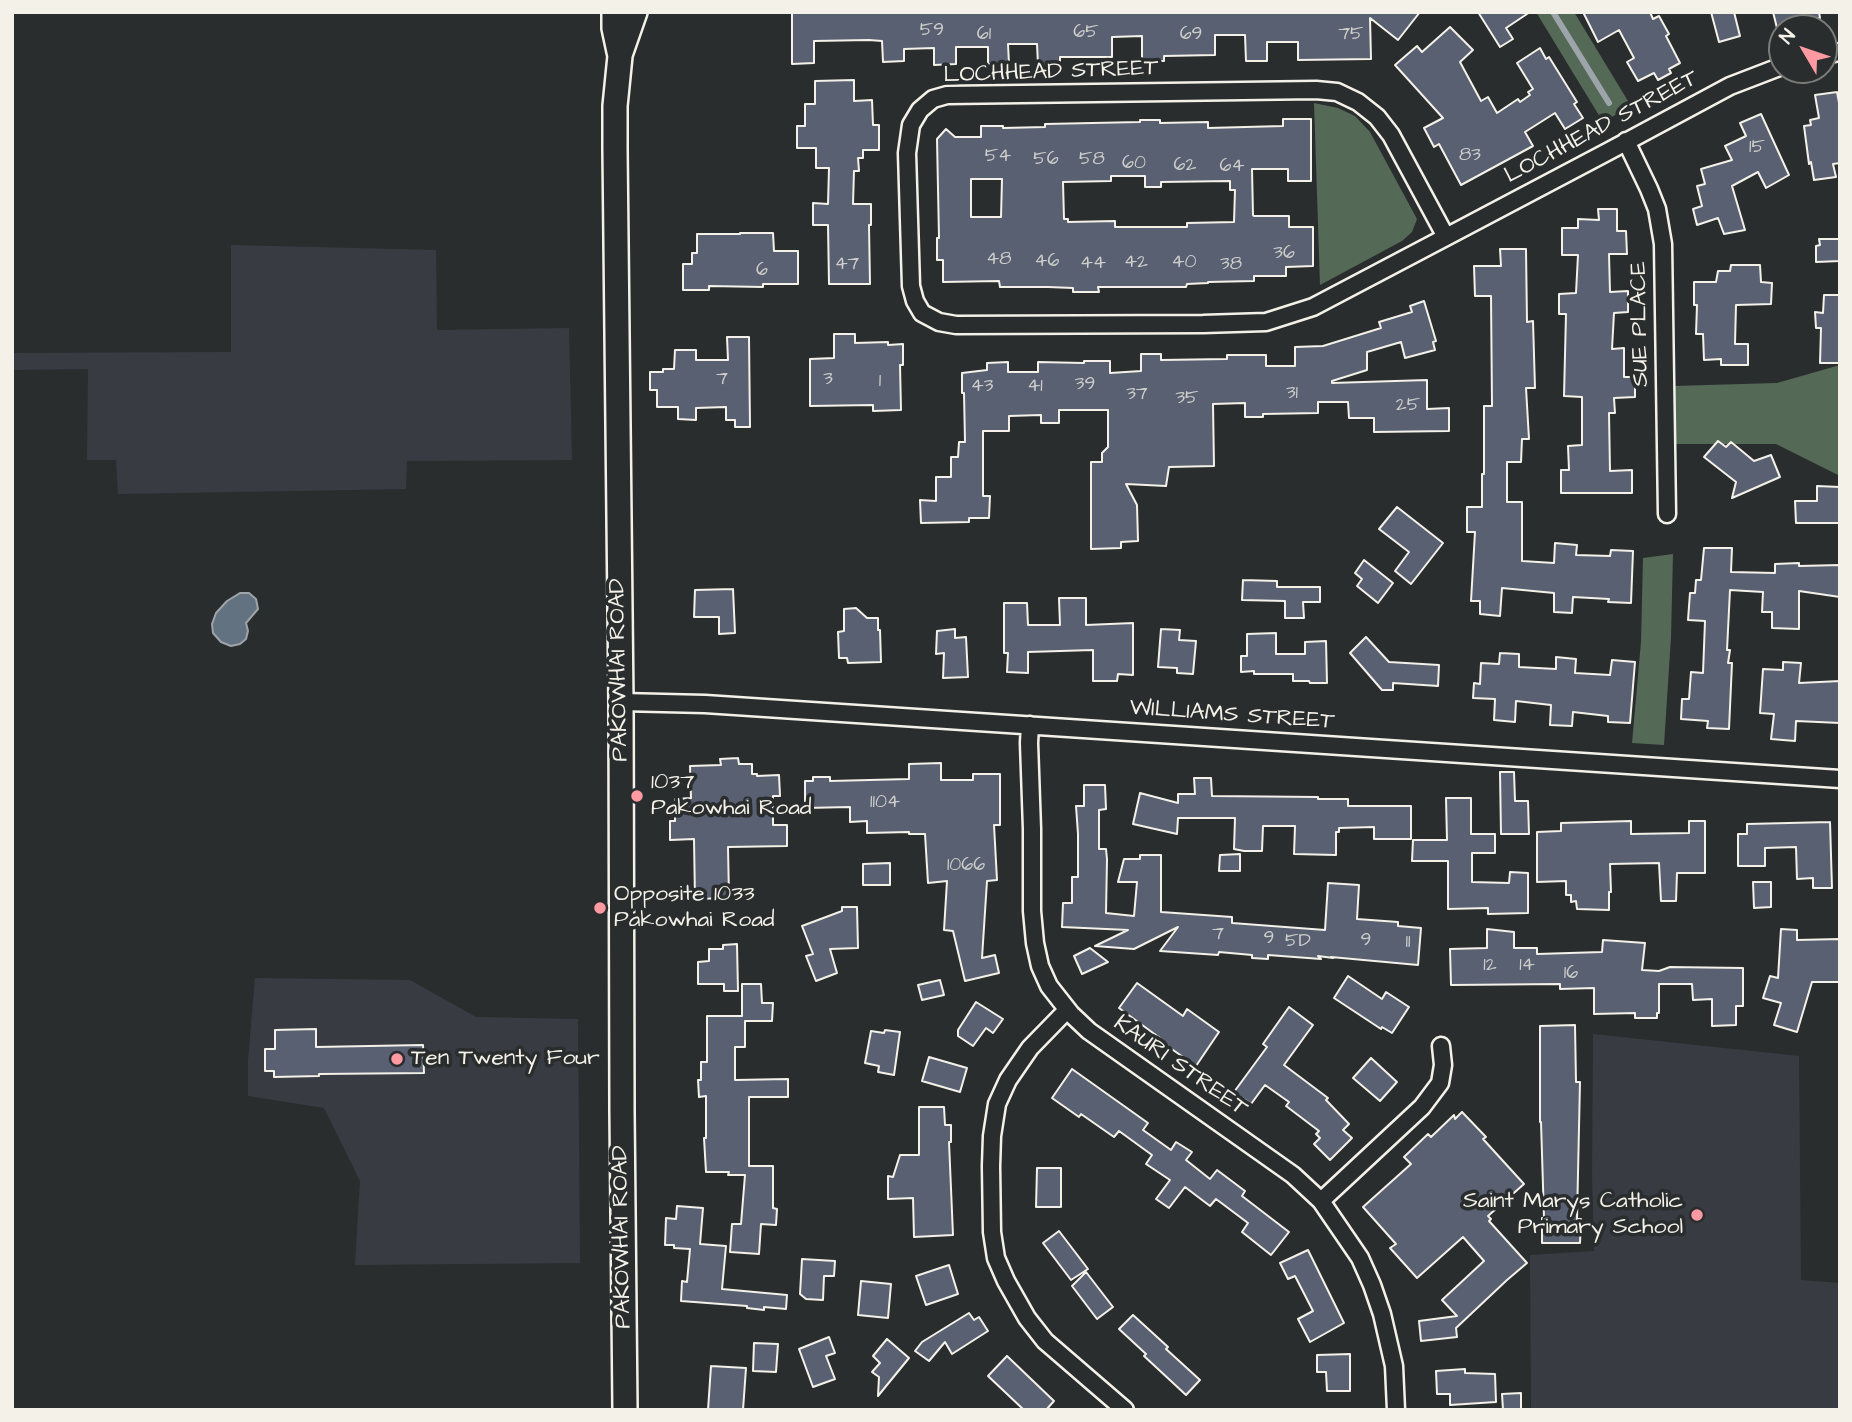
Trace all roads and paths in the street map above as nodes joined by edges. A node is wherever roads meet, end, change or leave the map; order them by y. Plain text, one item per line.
1 (614, 12) edge
2 (635, 12) edge
3 (620, 56) junction
4 (1768, 71) edge
5 (1626, 141) junction
6 (1446, 237) junction
7 (1667, 514) dead end
8 (621, 702) junction
9 (1030, 725) junction
10 (1840, 779) edge
11 (1067, 1010) junction
12 (1441, 1046) dead end
13 (1321, 1201) junction
14 (625, 1410) edge
15 (1125, 1410) edge
16 (1396, 1410) edge

1 - 3 main road, PAKOWHAI ROAD
2 - 3 main road, PAKOWHAI ROAD
3 - 8 main road, PAKOWHAI ROAD
4 - 5 street, LOCHHEAD STREET
5 - 6 street, LOCHHEAD STREET
5 - 7 street, SUE PLACE
6 - 6 street, LOCHHEAD STREET
8 - 9 street, WILLIAMS STREET
8 - 14 main road, PAKOWHAI ROAD
9 - 10 street, WILLIAMS STREET
9 - 11 street, KAURI STREET
11 - 13 street, KAURI STREET
11 - 15 street
12 - 13 street
13 - 16 street, KAURI STREET

